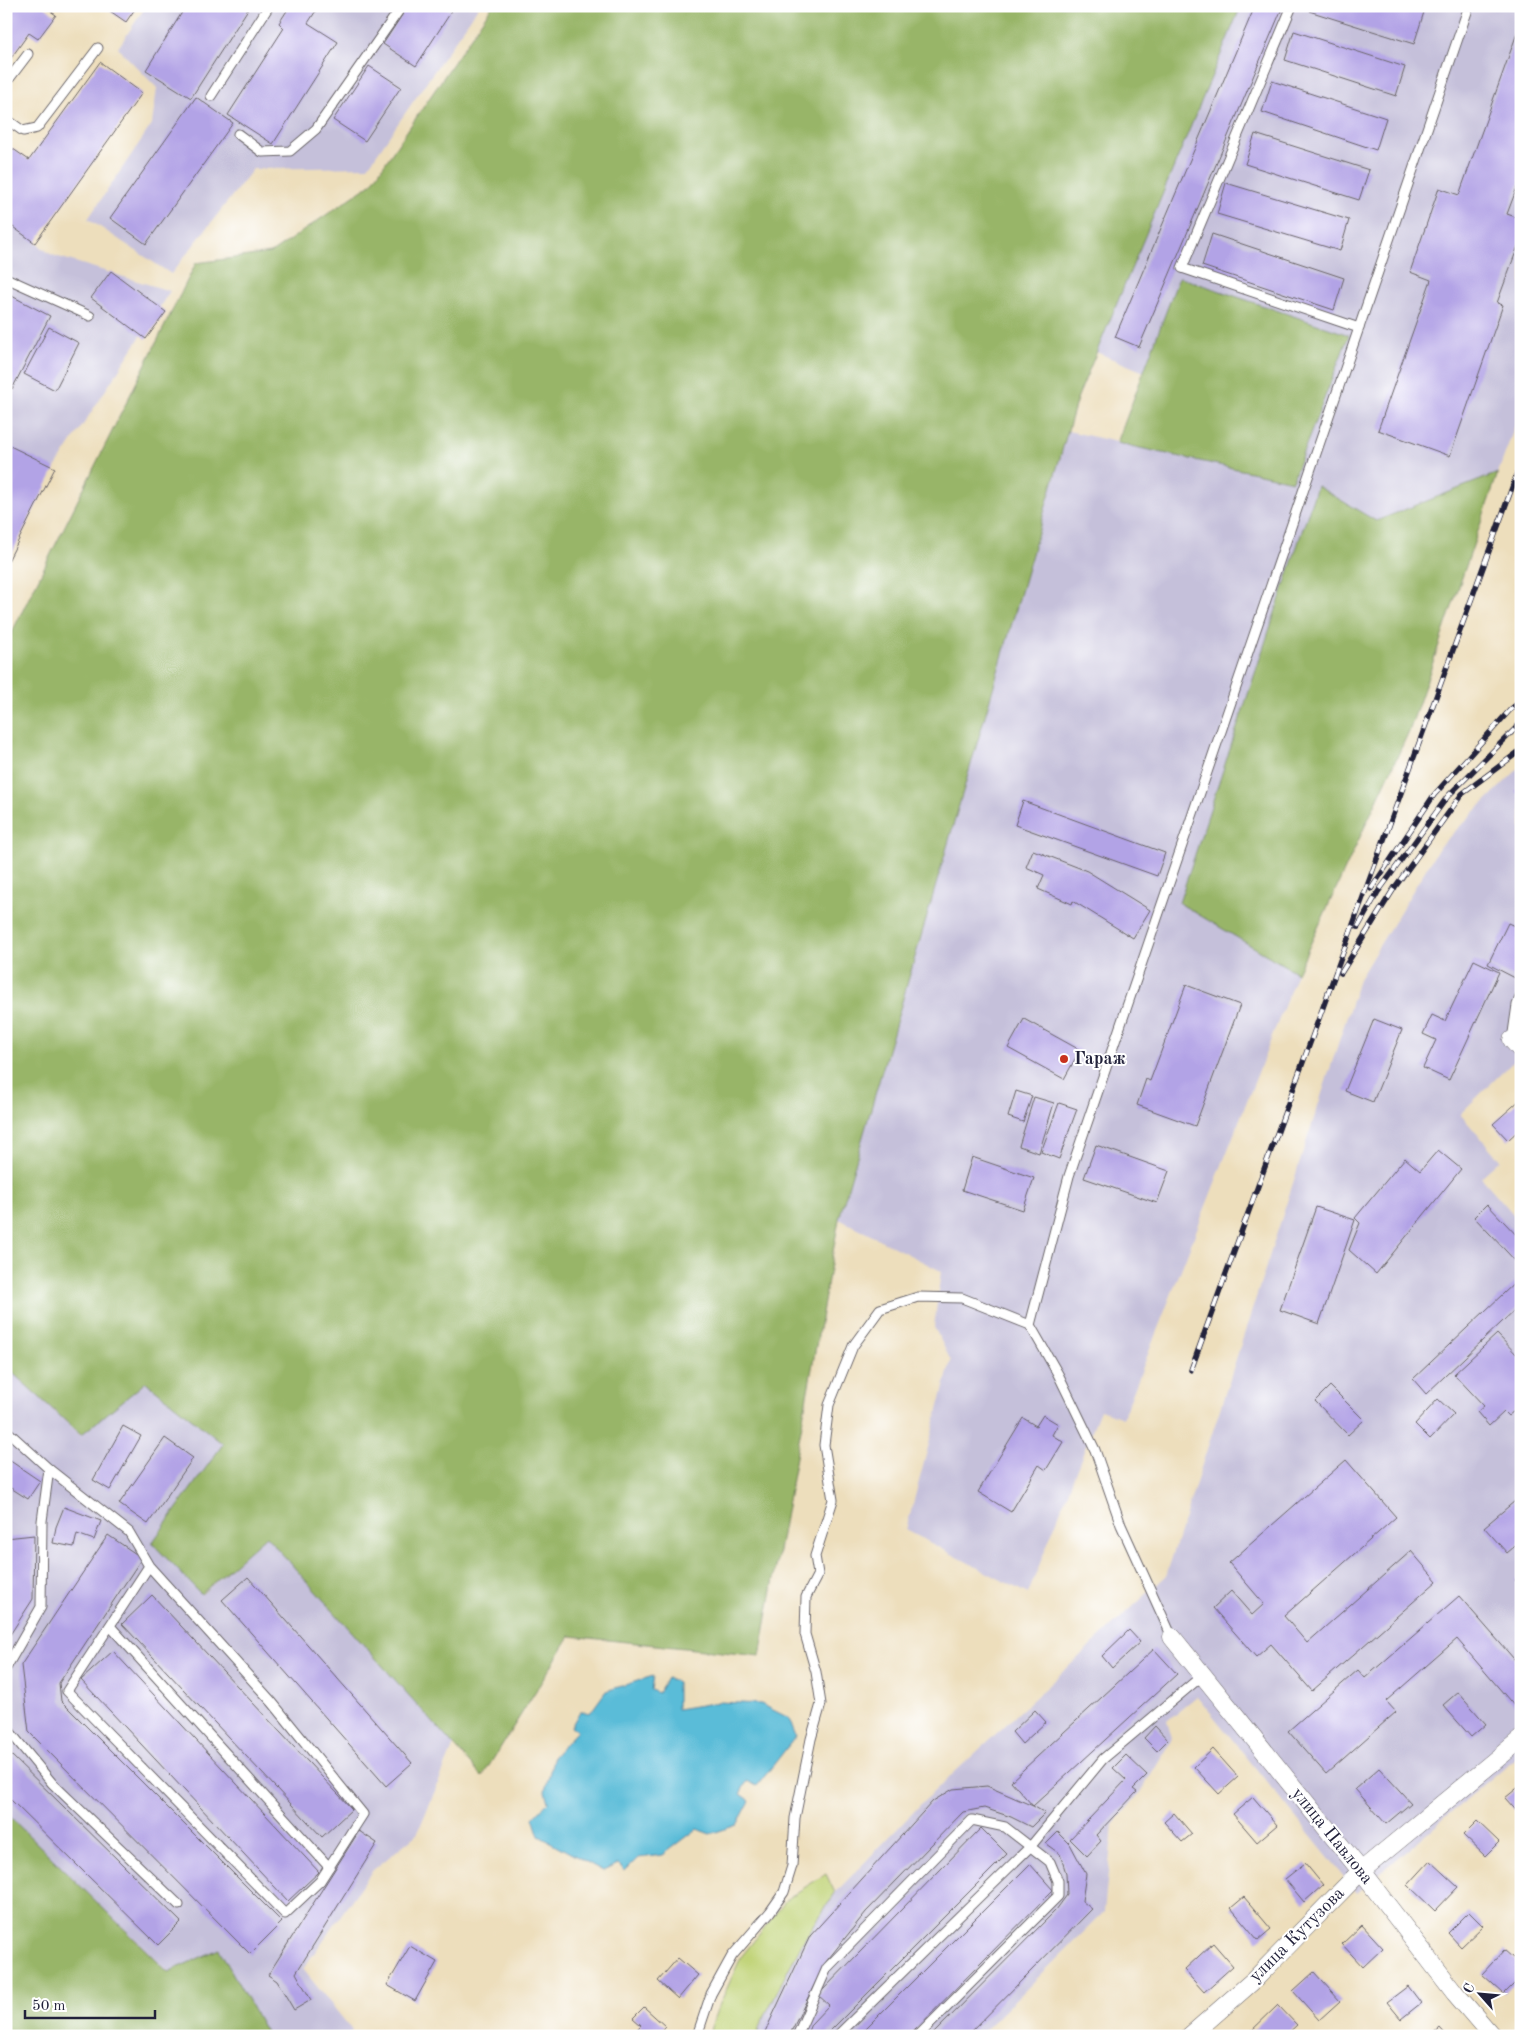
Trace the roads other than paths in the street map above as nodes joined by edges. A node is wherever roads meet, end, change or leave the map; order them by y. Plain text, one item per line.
1 (269, 6) edge
2 (402, 6) edge
3 (1292, 6) edge
4 (1469, 6) edge
5 (98, 48) dead end
6 (28, 54) dead end
7 (6, 83) edge
8 (211, 96) dead end
9 (6, 119) edge
10 (238, 134) dead end
11 (6, 278) edge
12 (90, 316) dead end
13 (1359, 328) junction
14 (1521, 995) edge
15 (1516, 1045) edge
16 (1030, 1325) junction
17 (6, 1430) edge
18 (49, 1469) junction
19 (149, 1566) junction
20 (110, 1626) junction
21 (1172, 1637) joint
22 (6, 1668) edge
23 (1203, 1675) junction
24 (6, 1727) edge
25 (1521, 1739) edge
26 (1031, 1846) junction
27 (330, 1867) junction
28 (1360, 1871) junction
29 (179, 1905) dead end
30 (1196, 2034) edge
31 (698, 2036) edge
32 (797, 2036) edge
33 (837, 2036) edge
34 (918, 2036) edge
35 (1492, 2036) edge

1 - 8 lane
2 - 10 lane
3 - 13 lane
4 - 13 lane
5 - 9 lane
6 - 7 lane
11 - 12 lane
13 - 16 lane
14 - 15 lane
16 - 21 lane
16 - 31 lane
17 - 18 lane
18 - 19 lane
18 - 22 lane
19 - 20 lane
19 - 27 lane
20 - 27 lane
20 - 27 lane
21 - 23 street, улица Павлова
23 - 26 lane
23 - 28 street, улица Павлова
24 - 29 lane
25 - 28 street, улица Кутузова
26 - 32 lane
26 - 33 lane
26 - 34 lane
28 - 30 street, улица Кутузова
28 - 35 street, улица Павлова

